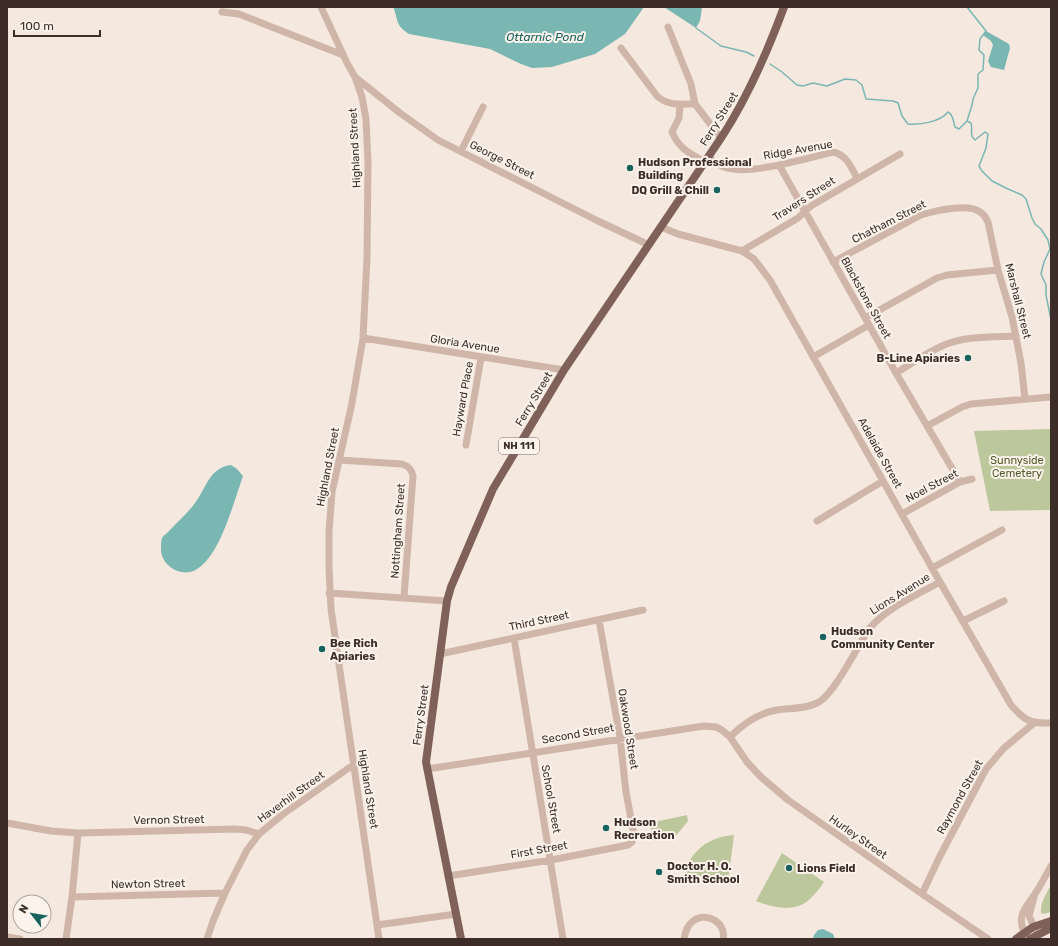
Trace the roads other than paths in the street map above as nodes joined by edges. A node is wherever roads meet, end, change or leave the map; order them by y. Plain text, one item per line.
1 (321, 7) edge
2 (784, 7) edge
3 (222, 12) dead end
4 (668, 27) dead end
5 (621, 48) dead end
6 (343, 55) junction
7 (355, 77) junction
8 (680, 104) junction
9 (695, 104) junction
10 (483, 107) dead end
11 (721, 138) junction
12 (461, 151) junction
13 (900, 154) dead end
14 (707, 160) junction
15 (779, 165) junction
16 (857, 178) junction
17 (980, 211) joint
18 (805, 212) junction
19 (662, 226) junction
20 (649, 245) junction
21 (742, 251) junction
22 (833, 262) junction
23 (998, 270) junction
24 (865, 318) junction
25 (869, 325) junction
26 (1016, 336) junction
27 (363, 338) junction
28 (813, 357) junction
29 (481, 358) junction
30 (564, 370) junction
31 (896, 373) junction
32 (1051, 398) edge
33 (1025, 400) junction
34 (926, 426) junction
35 (466, 445) dead end
36 (339, 460) junction
37 (972, 478) dead end
38 (883, 481) junction
39 (960, 482) junction
40 (902, 514) junction
41 (817, 522) dead end
42 (1002, 530) dead end
43 (932, 568) junction
44 (940, 582) junction
45 (329, 593) junction
46 (404, 597) junction
47 (447, 600) junction
48 (1004, 601) dead end
49 (643, 610) dead end
50 (599, 620) junction
51 (963, 621) junction
52 (514, 638) junction
53 (440, 654) junction
54 (1034, 723) junction
55 (1051, 723) edge
56 (730, 737) junction
57 (620, 738) junction
58 (532, 753) junction
59 (353, 765) junction
60 (427, 769) junction
61 (7, 823) edge
62 (78, 833) junction
63 (259, 834) junction
64 (632, 842) joint
65 (551, 860) junction
66 (1051, 866) edge
67 (448, 876) junction
68 (225, 893) junction
69 (1035, 893) junction
70 (922, 894) junction
71 (72, 897) junction
72 (456, 914) junction
73 (1051, 921) edge
74 (378, 925) junction
75 (1033, 927) junction
76 (1051, 928) edge
77 (1038, 934) junction
78 (7, 937) edge
79 (1027, 937) edge
80 (20, 939) edge
81 (66, 939) edge
82 (207, 939) edge
83 (379, 939) edge
84 (461, 939) edge
85 (563, 939) edge
86 (684, 939) edge
87 (723, 939) edge
88 (988, 939) edge
89 (1016, 939) edge

1 - 6 street, Highland Street
2 - 11 main road, Ferry Street / NH 111
3 - 6 street
4 - 9 street
5 - 8 street
6 - 7 street, Highland Street
7 - 12 street, George Street
7 - 27 street, Highland Street
8 - 9 street
8 - 14 street, Ridge Avenue
9 - 11 street
10 - 12 street
11 - 14 main road, Ferry Street / NH 111
12 - 20 street, George Street
13 - 16 street, Travers Street
14 - 15 street, Ridge Avenue
14 - 19 main road, Ferry Street / NH 111
15 - 16 street, Ridge Avenue
15 - 18 street, Blackstone Street
16 - 18 street, Travers Street
17 - 22 street, Chatham Street
17 - 23 street, Marshall Street
18 - 21 street, Travers Street
18 - 22 street, Blackstone Street
19 - 20 main road, Ferry Street / NH 111
19 - 21 street, Adelaide Street
20 - 30 main road, Ferry Street / NH 111
21 - 28 street, Adelaide Street
22 - 24 street, Blackstone Street
23 - 24 street
23 - 26 street, Marshall Street
24 - 25 street, Blackstone Street
25 - 28 street
25 - 31 street, Blackstone Street
26 - 31 street
26 - 33 street, Marshall Street
27 - 29 street, Gloria Avenue
27 - 36 street, Highland Street
28 - 38 street, Adelaide Street
29 - 30 street, Gloria Avenue
29 - 35 street, Hayward Place
30 - 47 main road, Ferry Street / NH 111
31 - 34 street, Blackstone Street
32 - 33 street
33 - 34 street
34 - 39 street, Blackstone Street
36 - 45 street, Highland Street
36 - 46 street, Nottingham Street
37 - 39 street, Noel Street
38 - 40 street, Adelaide Street
38 - 41 street
39 - 40 street, Noel Street
40 - 43 street, Adelaide Street
42 - 43 street
43 - 44 street, Adelaide Street
44 - 51 street, Adelaide Street
44 - 56 street, Lions Avenue
45 - 46 street
45 - 59 street, Highland Street
46 - 47 street
47 - 53 main road, Ferry Street / NH 111
48 - 51 street
49 - 50 street, Third Street
50 - 52 street, Third Street
50 - 57 street, Oakwood Street
51 - 54 street, Adelaide Street
52 - 53 street, Third Street
52 - 58 street, School Street
53 - 60 main road, Ferry Street / NH 111
54 - 55 street
54 - 70 street, Raymond Street
56 - 57 street, Second Street
56 - 70 street, Hurley Street
57 - 58 street, Second Street
57 - 64 street, Oakwood Street
58 - 60 street, Second Street
58 - 65 street, School Street
59 - 63 street, Haverhill Street
59 - 74 street, Highland Street
60 - 67 main road, Ferry Street / NH 111
61 - 62 street, Vernon Street
62 - 63 street, Vernon Street
62 - 71 street
63 - 68 street, Haverhill Street
64 - 65 street, First Street
65 - 67 street, First Street
65 - 85 street, School Street
66 - 69 street
67 - 72 main road, Ferry Street / NH 111
68 - 71 street, Newton Street
68 - 82 street, Haverhill Street
69 - 75 street
69 - 79 street
70 - 88 street, Hurley Street
71 - 81 street
72 - 74 street
72 - 84 main road, Ferry Street / NH 111
73 - 75 main road
74 - 83 street, Highland Street
75 - 77 street
75 - 79 main road
76 - 77 main road
77 - 79 main road
78 - 80 street
79 - 89 main road
86 - 87 street

